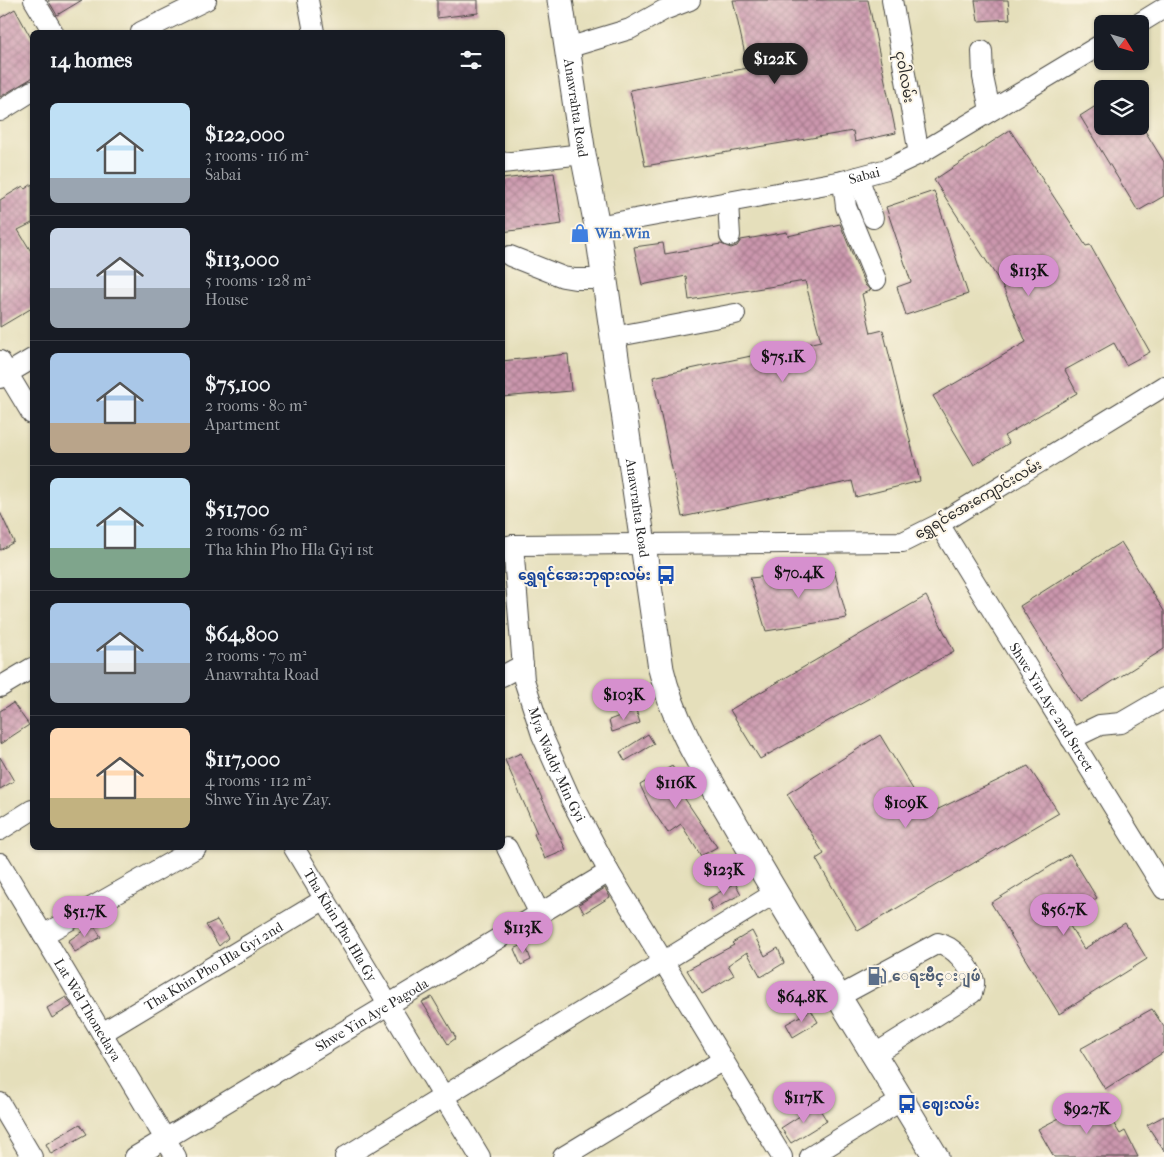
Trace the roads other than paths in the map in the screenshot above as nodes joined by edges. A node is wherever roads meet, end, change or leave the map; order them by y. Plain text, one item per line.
1 (34, 0) edge
2 (206, 0) edge
3 (308, 0) edge
4 (560, 0) edge
5 (690, 0) edge
6 (892, 0) edge
7 (1164, 8) edge
8 (1149, 17) edge
9 (52, 30) edge
10 (145, 30) edge
11 (314, 30) edge
12 (567, 48) junction
13 (1094, 49) edge
14 (982, 51) dead end
15 (30, 93) edge
16 (990, 110) junction
17 (0, 111) edge
18 (583, 154) junction
19 (918, 154) junction
20 (505, 163) edge
21 (851, 179) junction
22 (728, 202) junction
23 (873, 218) dead end
24 (597, 226) junction
25 (730, 236) dead end
26 (510, 256) dead end
27 (604, 279) junction
28 (876, 280) dead end
29 (735, 314) dead end
30 (613, 337) junction
31 (30, 360) edge
32 (2, 371) edge
33 (1164, 386) edge
34 (30, 411) edge
35 (939, 524) junction
36 (644, 545) junction
37 (508, 546) edge
38 (523, 665) junction
39 (30, 669) edge
40 (505, 674) edge
41 (0, 687) edge
42 (1164, 698) edge
43 (1071, 739) junction
44 (30, 811) edge
45 (0, 830) edge
46 (507, 848) dead end
47 (193, 850) edge
48 (295, 850) edge
49 (0, 864) edge
50 (609, 872) junction
51 (1164, 890) edge
52 (775, 893) junction
53 (325, 898) junction
54 (540, 914) junction
55 (43, 936) junction
56 (664, 962) junction
57 (838, 997) junction
58 (388, 1004) junction
59 (102, 1033) junction
60 (875, 1054) junction
61 (723, 1060) junction
62 (444, 1097) junction
63 (902, 1100) junction
64 (0, 1104) edge
65 (165, 1139) junction
66 (32, 1157) edge
67 (134, 1157) edge
68 (176, 1157) edge
69 (345, 1157) edge
70 (480, 1157) edge
71 (563, 1157) edge
72 (782, 1157) edge
73 (810, 1157) edge
74 (936, 1157) edge

1 - 9 street
2 - 10 street
3 - 11 street
4 - 12 main road, Anawrahta Road
5 - 12 street
6 - 19 street, ငုဝါလမ်း
7 - 8 street
12 - 18 main road, Anawrahta Road
13 - 16 street, Sabai
14 - 16 street
15 - 17 street
16 - 19 street, Sabai
18 - 20 street
18 - 24 main road, Anawrahta Road
19 - 21 street, Sabai
21 - 22 street, Sabai
21 - 23 street
21 - 28 street
22 - 24 street, Sabai
22 - 25 street
24 - 27 main road, Anawrahta Road
26 - 27 street
27 - 30 main road, Anawrahta Road
29 - 30 street
30 - 36 main road, Anawrahta Road
31 - 32 street
32 - 34 street
33 - 35 street, ရွှေရင်အေးကျောင်းလမ်း
35 - 36 street, ရွှေရင်အေးကျောင်းလမ်း
35 - 43 street, Shwe Yin Aye 2nd Street
36 - 37 street, ရွှေရင်အေးကျောင်းလမ်း
36 - 52 main road, Anawrahta Road
37 - 38 street, Mya Waddy Min Gyi
38 - 40 street
38 - 50 street, Mya Waddy Min Gyi
39 - 41 street
42 - 43 street
43 - 51 street, Shwe Yin Aye 2nd Street
44 - 45 street
46 - 54 street
47 - 55 street
48 - 53 street, Tha Khin Pho Hla Gy
49 - 55 street, Lat Wel Thonedaya
50 - 54 street, Shwe Yin Aye Pagoda
50 - 56 street, Mya Waddy Min Gyi
52 - 56 street
52 - 57 main road, Anawrahta Road
53 - 58 street, Tha Khin Pho Hla Gy
53 - 59 street, Tha Khin Pho Hla Gyi 2nd
54 - 58 street, Shwe Yin Aye Pagoda
55 - 59 street, Lat Wel Thonedaya
56 - 61 street, Mya Waddy Min Gyi
56 - 62 street
57 - 60 main road, Anawrahta Road
57 - 60 street
58 - 62 street, Tha Khin Pho Hla Gy
58 - 65 street, Shwe Yin Aye Pagoda
59 - 65 street, Lat Wel Thonedaya
60 - 63 main road, Anawrahta Road
61 - 71 street
61 - 72 street, Mya Waddy Min Gyi
62 - 69 street
62 - 70 street, Tha Khin Pho Hla Gy
63 - 73 street
63 - 74 main road, Anawrahta Road
64 - 66 street
65 - 67 street, Shwe Yin Aye Pagoda
65 - 68 street, Lat Wel Thonedaya

